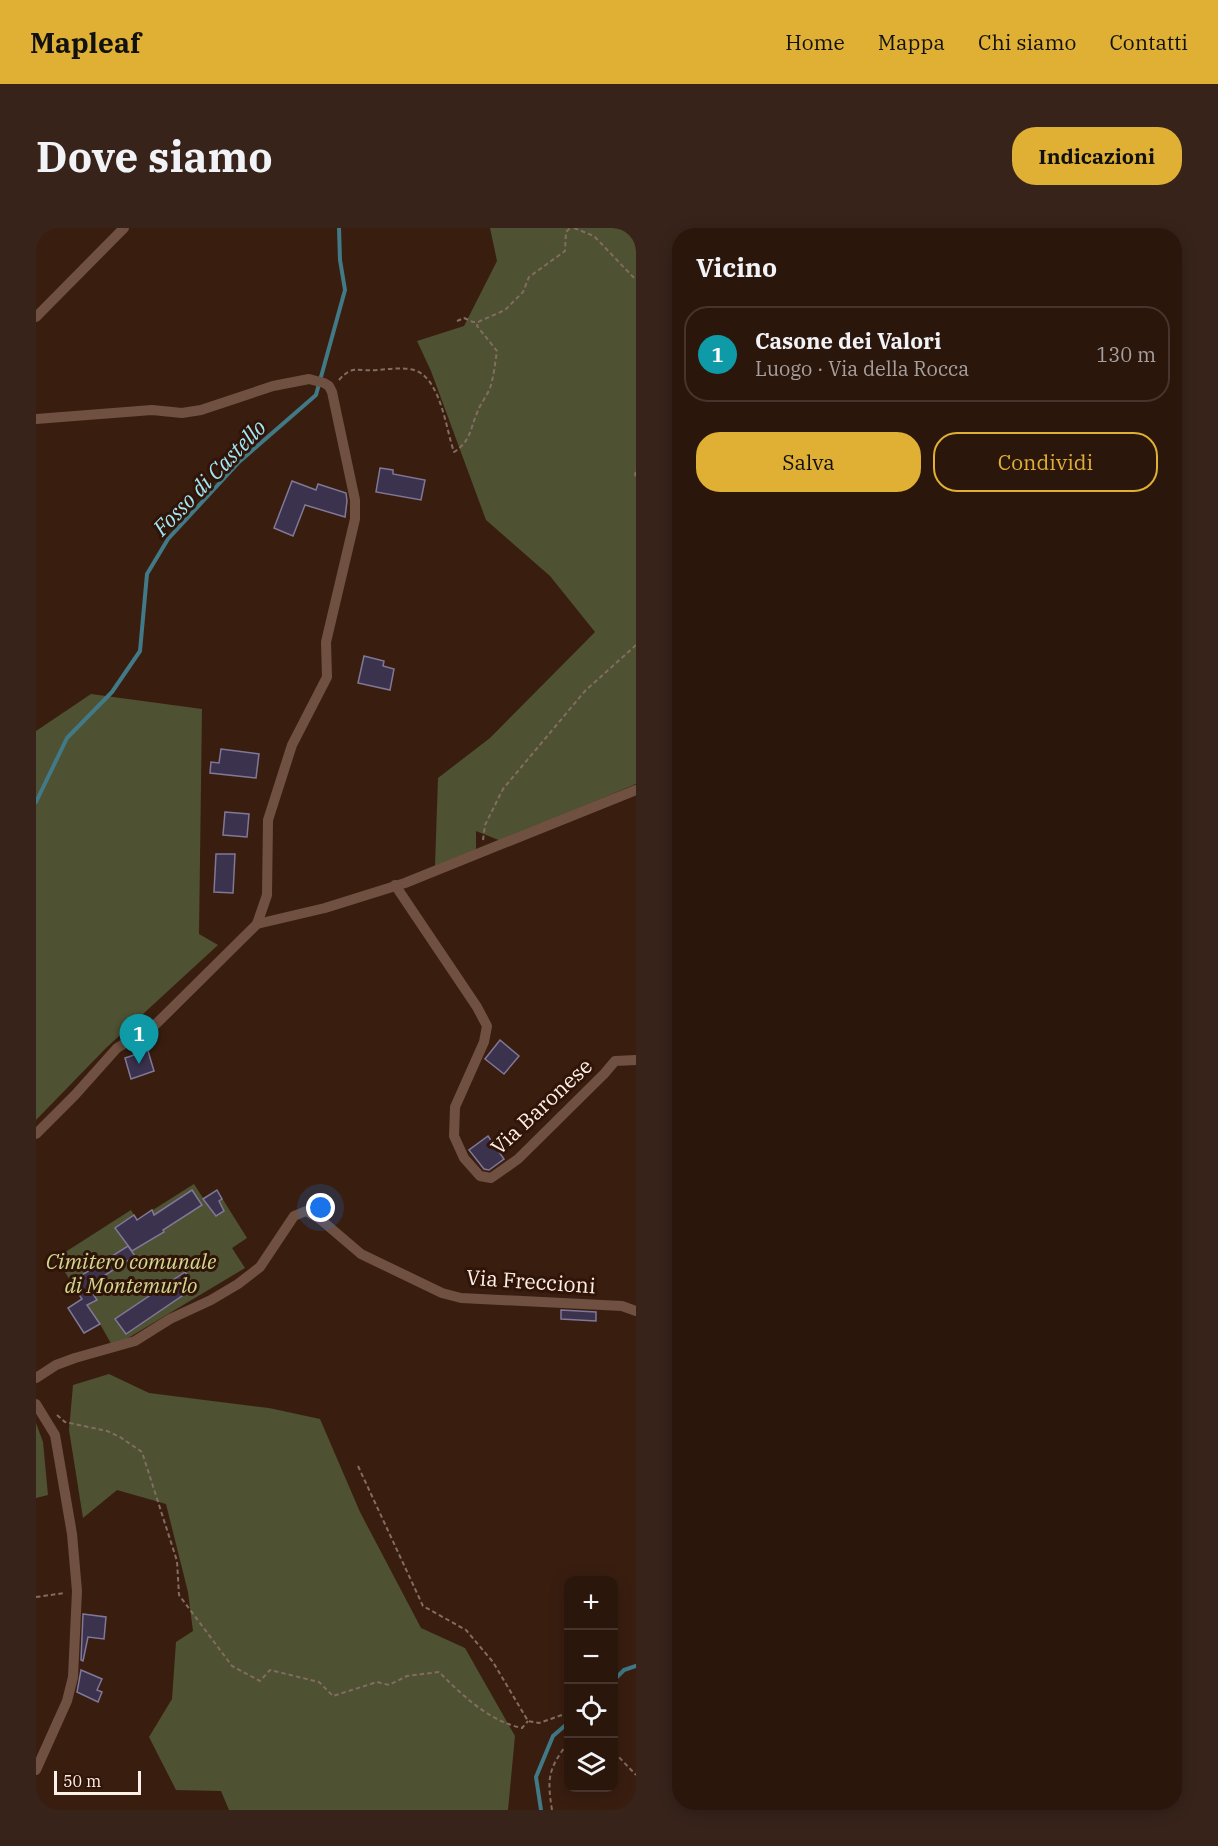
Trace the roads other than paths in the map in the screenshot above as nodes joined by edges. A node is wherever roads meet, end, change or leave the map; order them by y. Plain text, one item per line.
1 (124, 228) edge
2 (36, 317) edge
3 (36, 419) edge
4 (636, 790) edge
5 (395, 885) junction
6 (257, 924) junction
7 (636, 1060) edge
8 (36, 1134) edge
9 (636, 1311) edge
10 (36, 1378) edge
11 (36, 1404) edge
12 (36, 1770) edge

1 - 2 street
3 - 6 street
4 - 5 street
5 - 6 street
5 - 7 street, Via Baronese
6 - 8 street
9 - 10 street, Via Freccioni
11 - 12 street

